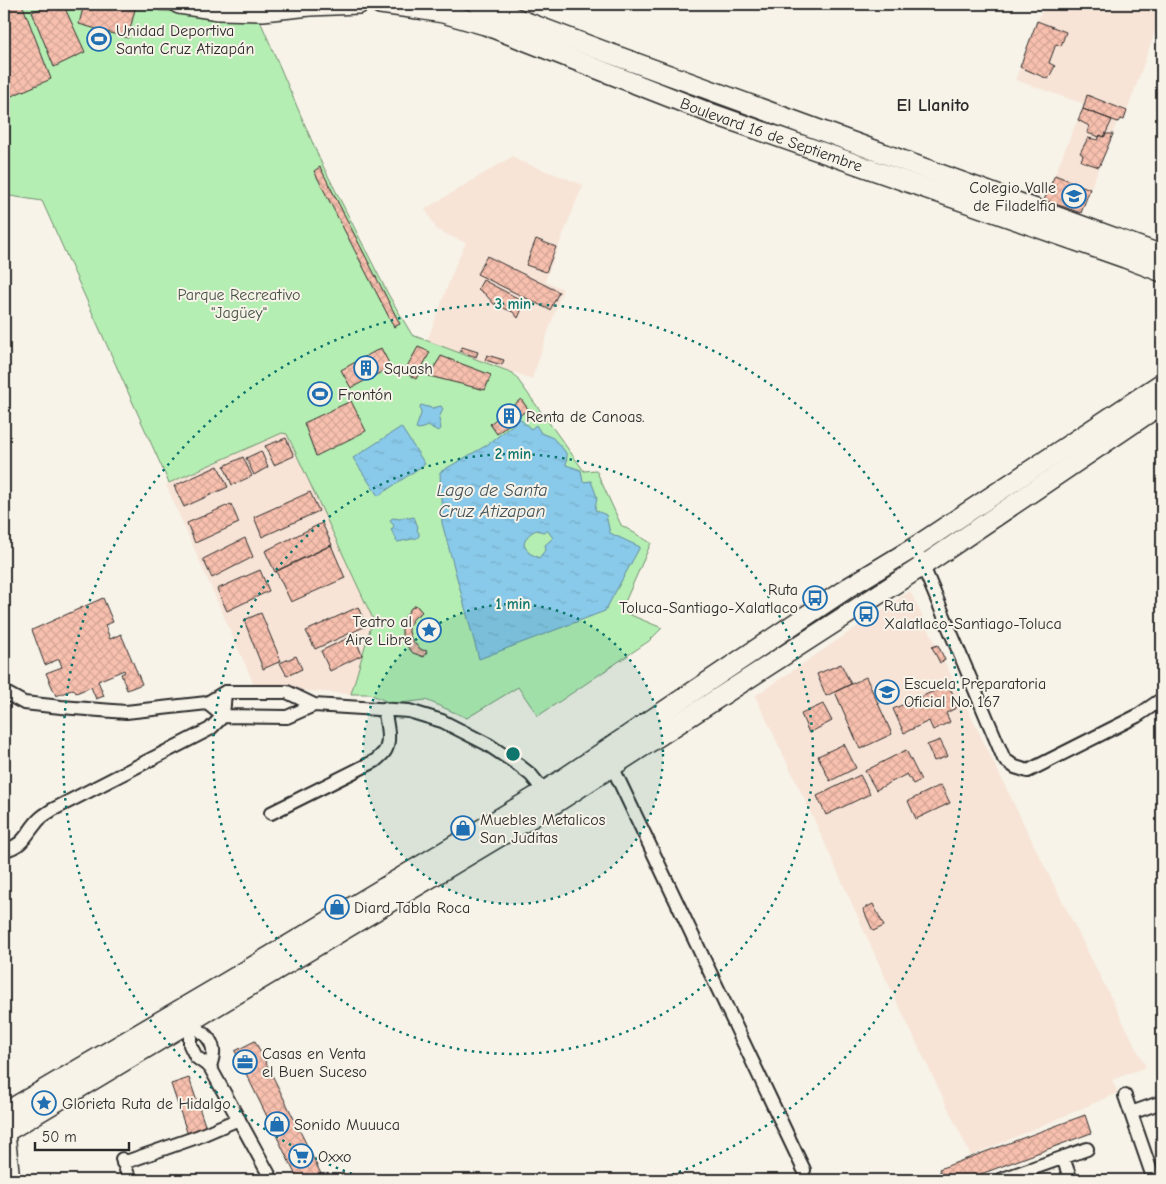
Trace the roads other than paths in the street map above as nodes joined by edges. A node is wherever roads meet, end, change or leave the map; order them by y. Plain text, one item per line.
1 (179, 4) edge
2 (359, 4) edge
3 (380, 4) edge
4 (478, 4) edge
5 (870, 158) junction
6 (1128, 251) junction
7 (1162, 256) edge
8 (1162, 272) edge
9 (1162, 384) edge
10 (1162, 404) edge
11 (915, 547) junction
12 (924, 565) junction
13 (4, 692) edge
14 (225, 692) junction
15 (1162, 698) edge
16 (207, 703) junction
17 (314, 705) junction
18 (384, 709) junction
19 (223, 716) junction
20 (612, 766) junction
21 (549, 797) junction
22 (271, 813) dead end
23 (4, 850) edge
24 (227, 982) junction
25 (190, 1023) junction
26 (139, 1034) junction
27 (210, 1067) junction
28 (1125, 1096) dead end
29 (1162, 1102) edge
30 (4, 1113) edge
31 (1131, 1114) junction
32 (239, 1119) junction
33 (4, 1130) edge
34 (1088, 1149) dead end
35 (1063, 1158) junction
36 (804, 1170) dead end
37 (10, 1180) edge
38 (130, 1180) edge
39 (272, 1180) edge
40 (1000, 1180) edge
41 (1071, 1180) edge
42 (1154, 1180) edge

1 - 2 main road
3 - 5 main road, Boulevard 16 de Septiembre
4 - 5 main road, Boulevard 16 de Septiembre
5 - 6 main road, Boulevard 16 de Septiembre
6 - 7 main road, Boulevard 16 de Septiembre
6 - 8 main road, Boulevard 16 de Septiembre
9 - 11 main road
10 - 12 main road
11 - 12 street
11 - 21 main road
12 - 15 street
12 - 20 main road
13 - 16 street
14 - 16 street
14 - 17 street
14 - 19 street
16 - 19 street
17 - 18 street
17 - 19 street
18 - 21 street
18 - 22 street
19 - 23 street
20 - 21 main road
20 - 36 street
21 - 24 main road
21 - 25 main road
24 - 25 street
24 - 26 main road
25 - 26 street
25 - 27 street
25 - 27 street
25 - 33 main road
26 - 30 main road
27 - 32 street
28 - 31 street
29 - 31 street
31 - 42 street
32 - 38 street
32 - 39 street
33 - 37 main road
34 - 35 street
35 - 40 street
35 - 41 street

